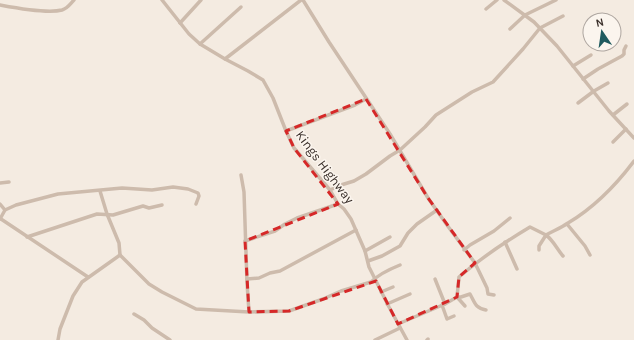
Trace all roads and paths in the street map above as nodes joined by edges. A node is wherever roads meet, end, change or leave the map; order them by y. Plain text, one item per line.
1 (202, 0) edge
2 (302, 0) edge
3 (497, 0) edge
4 (504, 0) edge
5 (556, 0) edge
6 (72, 1) edge
7 (164, 1) edge
8 (0, 5) edge
9 (241, 7) dead end
10 (486, 9) dead end
11 (524, 15) junction
12 (564, 16) dead end
13 (180, 23) junction
14 (540, 28) junction
15 (510, 29) dead end
16 (200, 44) junction
17 (626, 46) dead end
18 (591, 56) dead end
19 (225, 59) junction
20 (573, 66) junction
21 (583, 79) junction
22 (608, 83) dead end
23 (362, 90) junction
24 (594, 91) junction
25 (366, 99) junction
26 (358, 103) junction
27 (578, 103) dead end
28 (627, 104) dead end
29 (613, 114) junction
30 (626, 129) junction
31 (286, 131) junction
32 (634, 138) edge
33 (613, 142) dead end
34 (400, 150) junction
35 (634, 161) edge
36 (241, 175) dead end
37 (9, 182) dead end
38 (0, 183) edge
39 (330, 190) junction
40 (100, 191) junction
41 (0, 204) edge
42 (196, 204) dead end
43 (338, 204) junction
44 (162, 205) dead end
45 (5, 210) junction
46 (437, 210) junction
47 (107, 214) junction
48 (510, 218) dead end
49 (0, 219) edge
50 (567, 224) junction
51 (356, 230) junction
52 (546, 235) junction
53 (27, 237) junction
54 (390, 237) dead end
55 (246, 241) junction
56 (505, 242) junction
57 (464, 250) junction
58 (539, 250) dead end
59 (365, 252) junction
60 (120, 255) junction
61 (590, 255) dead end
62 (563, 256) dead end
63 (368, 261) junction
64 (475, 263) junction
65 (400, 265) dead end
66 (517, 269) dead end
67 (88, 278) junction
68 (375, 278) junction
69 (247, 279) junction
70 (435, 280) dead end
71 (393, 286) dead end
72 (381, 292) junction
73 (410, 294) dead end
74 (494, 294) dead end
75 (457, 297) junction
76 (387, 304) junction
77 (443, 304) junction
78 (465, 306) dead end
79 (486, 310) dead end
80 (249, 312) junction
81 (134, 314) dead end
82 (454, 316) dead end
83 (399, 326) junction
84 (58, 340) edge
85 (170, 340) edge
86 (375, 340) edge
87 (407, 340) edge

1 - 13 street
2 - 19 street
2 - 23 street
3 - 10 street
4 - 11 street
5 - 11 street
6 - 8 street
7 - 13 street, Kings Highway
9 - 16 street
11 - 14 street
11 - 15 street
12 - 14 street
13 - 16 street, Kings Highway
14 - 20 street
14 - 34 street
16 - 19 street, Kings Highway
17 - 21 street
18 - 20 street
19 - 31 street, Kings Highway
20 - 21 street
21 - 24 street
22 - 24 street
23 - 25 street
23 - 26 street
24 - 27 street
24 - 29 street
25 - 26 street
25 - 34 street
26 - 31 street
28 - 29 street
29 - 30 street
30 - 32 street
30 - 33 street
31 - 39 street, Kings Highway
34 - 39 street
34 - 46 street
35 - 50 street
36 - 55 street
37 - 38 street
39 - 43 street, Kings Highway
40 - 42 street
40 - 45 street
40 - 47 street
41 - 45 street
43 - 51 street, Kings Highway
43 - 55 street
44 - 47 street
45 - 49 street
46 - 57 street
46 - 63 street
47 - 53 street
47 - 60 street
48 - 57 street
49 - 53 street
50 - 52 street
50 - 61 street
51 - 59 street, Kings Highway
51 - 69 street
52 - 56 street
52 - 58 street
52 - 62 street
53 - 67 street
54 - 59 street
55 - 69 street
56 - 64 street
56 - 66 street
57 - 64 street
59 - 63 street, Kings Highway
60 - 67 street
60 - 80 street
63 - 68 street, Kings Highway
64 - 74 street
64 - 75 street
65 - 68 street
67 - 84 street
68 - 72 street, Kings Highway
68 - 80 street
69 - 80 street
70 - 77 street
71 - 72 street
72 - 76 street, Kings Highway
73 - 76 street
75 - 77 street
75 - 78 street
75 - 79 street
76 - 83 street, Kings Highway
77 - 82 street
77 - 83 street
81 - 85 street
83 - 86 street
83 - 87 street, Kings Highway

